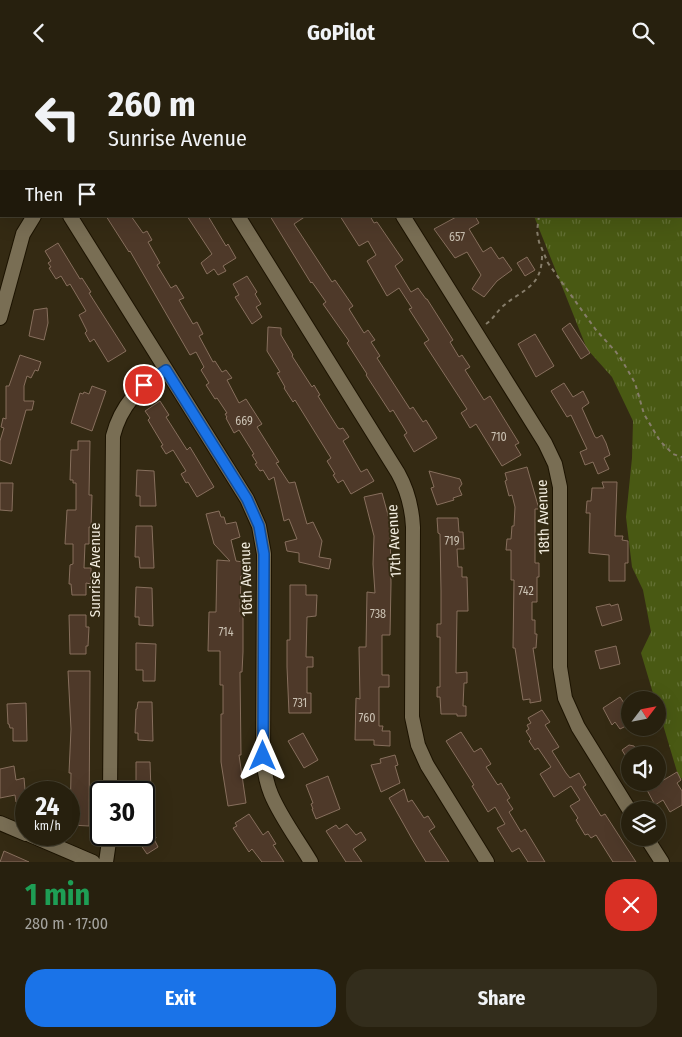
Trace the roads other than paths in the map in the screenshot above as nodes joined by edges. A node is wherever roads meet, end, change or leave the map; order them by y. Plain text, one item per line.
1 (33, 217) edge
2 (71, 217) edge
3 (239, 217) edge
4 (408, 218) edge
5 (0, 318) edge
6 (166, 370) junction
7 (110, 781) edge
8 (624, 801) edge
9 (0, 823) edge
10 (15, 829) edge
11 (56, 846) edge
12 (108, 846) edge
13 (652, 846) edge
14 (93, 862) edge
15 (106, 862) edge
16 (311, 862) edge
17 (488, 862) edge
18 (662, 862) edge

1 - 5 street
2 - 6 street, 16th Avenue
3 - 17 street, 17th Avenue
4 - 8 street, 18th Avenue
6 - 7 street, Sunrise Avenue
6 - 16 street, 16th Avenue
9 - 10 street
11 - 14 street
12 - 15 street
13 - 18 street

